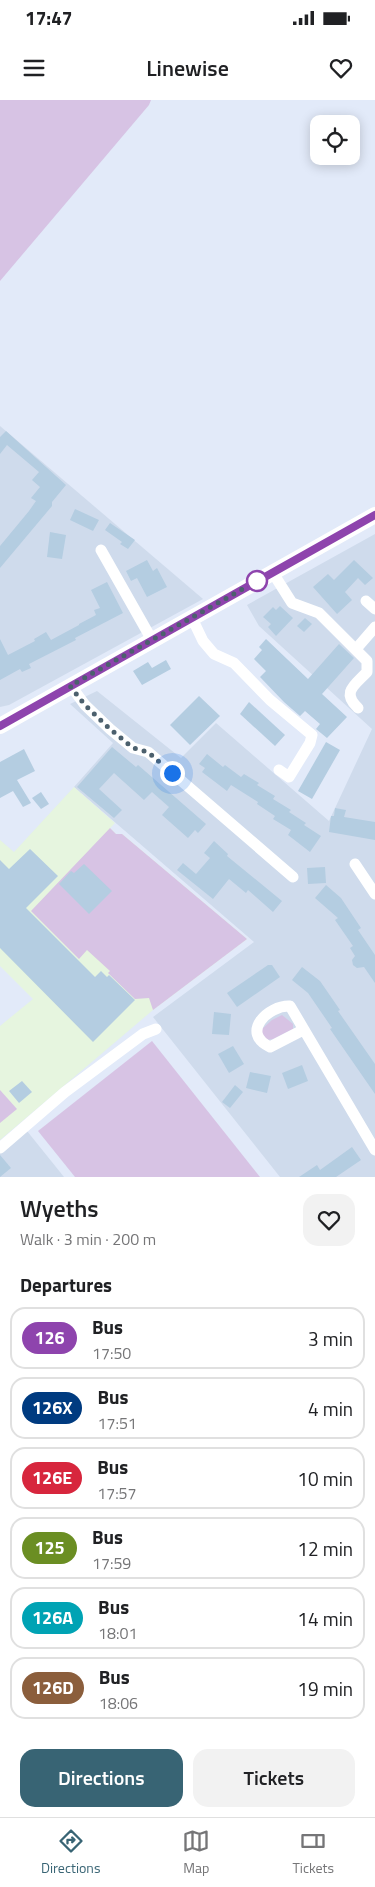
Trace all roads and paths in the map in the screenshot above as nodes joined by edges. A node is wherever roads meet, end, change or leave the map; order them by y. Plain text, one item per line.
1 (375, 515) edge
2 (101, 550) dead end
3 (273, 573) junction
4 (366, 601) dead end
5 (375, 609) edge
6 (192, 618) junction
7 (375, 627) edge
8 (152, 640) junction
9 (356, 649) junction
10 (70, 686) junction
11 (358, 708) dead end
12 (2, 721) edge
13 (279, 770) dead end
14 (355, 864) dead end
15 (293, 877) dead end
16 (375, 894) edge
17 (156, 1029) dead end
18 (303, 1030) dead end
19 (0, 1148) edge
20 (375, 1150) edge

1 - 3 main road
2 - 8 street
3 - 6 main road
3 - 9 street
4 - 5 street
6 - 8 main road
6 - 13 street
7 - 9 street
8 - 10 main road
9 - 11 street
10 - 12 main road
10 - 15 street
14 - 16 street
17 - 19 street
18 - 20 street

